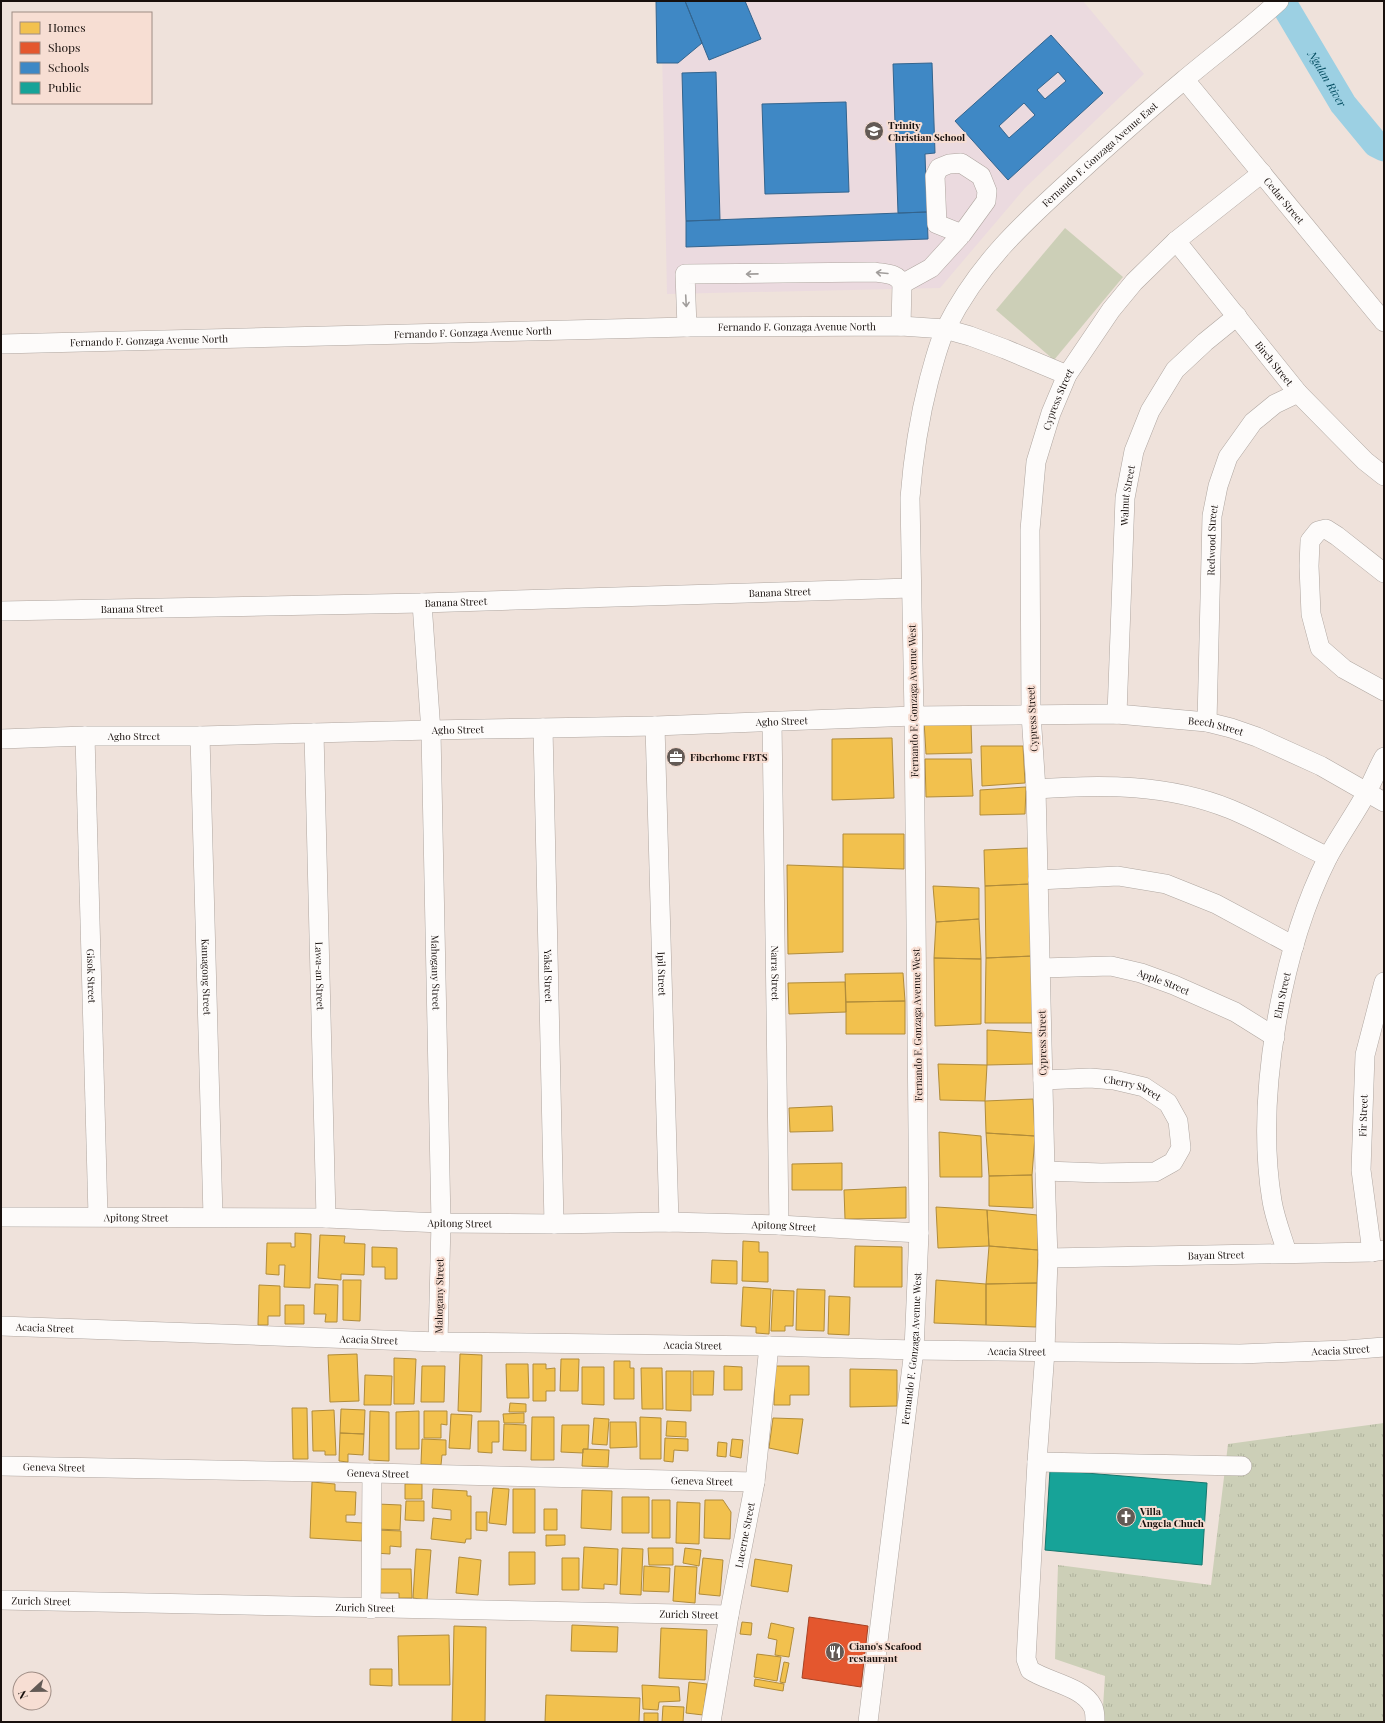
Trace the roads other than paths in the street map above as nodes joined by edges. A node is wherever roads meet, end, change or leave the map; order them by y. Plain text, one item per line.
1 (1274, 5) edge
2 (1184, 80) junction
3 (1262, 173) junction
4 (962, 234) dead end
5 (1176, 241) junction
6 (902, 284) junction
7 (1238, 316) junction
8 (1384, 322) edge
9 (901, 326) junction
10 (687, 327) junction
11 (946, 329) junction
12 (1, 344) edge
13 (1067, 375) junction
14 (1298, 393) junction
15 (1384, 476) edge
16 (1384, 573) edge
17 (911, 588) junction
18 (422, 603) junction
19 (1, 611) edge
20 (1384, 691) edge
21 (1031, 714) junction
22 (1117, 714) junction
23 (914, 716) junction
24 (772, 722) junction
25 (1207, 722) junction
26 (655, 726) junction
27 (543, 728) junction
28 (431, 730) junction
29 (314, 733) junction
30 (85, 736) junction
31 (200, 736) junction
32 (1, 739) edge
33 (1384, 757) edge
34 (1036, 789) junction
35 (1366, 792) junction
36 (1384, 802) edge
37 (1328, 857) junction
38 (1038, 880) junction
39 (1294, 946) junction
40 (1041, 968) junction
41 (1384, 982) edge
42 (1275, 1037) junction
43 (1043, 1080) junction
44 (1045, 1171) junction
45 (98, 1216) junction
46 (1, 1217) edge
47 (213, 1217) junction
48 (326, 1218) junction
49 (441, 1222) junction
50 (669, 1222) junction
51 (554, 1224) junction
52 (779, 1225) junction
53 (919, 1233) junction
54 (1378, 1251) edge
55 (1287, 1253) junction
56 (1048, 1258) junction
57 (1, 1326) edge
58 (438, 1342) junction
59 (769, 1346) junction
60 (1384, 1347) edge
61 (914, 1350) junction
62 (1045, 1351) junction
63 (1037, 1462) junction
64 (1, 1466) edge
65 (1242, 1466) dead end
66 (372, 1473) junction
67 (755, 1482) junction
68 (1, 1600) edge
69 (371, 1609) junction
70 (729, 1615) junction
71 (711, 1722) edge
72 (868, 1722) edge
73 (1096, 1722) edge

1 - 2 street, Fernando F. Gonzaga Avenue East
2 - 3 street, Cedar Street
2 - 11 street, Fernando F. Gonzaga Avenue East
3 - 5 street, Cypress Street
3 - 8 street, Cedar Street
4 - 6 street
5 - 7 street, Birch Street
5 - 13 street, Cypress Street
6 - 9 street
6 -> 10 street
7 - 14 street, Birch Street
7 - 22 street, Walnut Street
9 - 10 street, Fernando F. Gonzaga Avenue North
9 - 11 street, Fernando F. Gonzaga Avenue North
10 - 12 street, Fernando F. Gonzaga Avenue North
11 - 13 street, Fernando F. Gonzaga Avenue North
11 - 17 street, Fernando F. Gonzaga Avenue West
13 - 21 street, Cypress Street
14 - 15 street, Birch Street
14 - 25 street, Redwood Street
16 - 20 street
17 - 18 street, Banana Street
17 - 23 street, Fernando F. Gonzaga Avenue West
18 - 19 street, Banana Street
18 - 28 street, Mahogany Street
21 - 22 street, Beech Street
21 - 23 street, Agho Street
21 - 34 street, Cypress Street
22 - 25 street, Beech Street
23 - 24 street, Agho Street
23 - 53 street, Fernando F. Gonzaga Avenue West
24 - 26 street, Agho Street
24 - 52 street, Narra Street
25 - 35 street, Beech Street
26 - 27 street, Agho Street
26 - 50 street, Ipil Street
27 - 28 street, Agho Street
27 - 51 street, Yakal Street
28 - 29 street, Agho Street
28 - 49 street, Mahogany Street
29 - 31 street, Agho Street
29 - 48 street, Lawa-an Street
30 - 31 street, Agho Street
30 - 32 street, Agho Street
30 - 45 street, Gisok Street
31 - 47 street, Kamagong Street
33 - 35 street, Elm Street
34 - 37 street
34 - 38 street, Cypress Street
35 - 36 street, Beech Street
35 - 37 street, Elm Street
37 - 39 street, Elm Street
38 - 39 street
38 - 40 street, Cypress Street
39 - 42 street, Elm Street
40 - 42 street, Apple Street
40 - 43 street, Cypress Street
41 - 54 street, Fir Street
42 - 55 street, Elm Street
43 - 44 street, Cypress Street
43 - 44 street, Cherry Street
44 - 56 street, Cypress Street
45 - 46 street, Apitong Street
45 - 47 street, Apitong Street
47 - 48 street, Apitong Street
48 - 49 street, Apitong Street
49 - 51 street, Apitong Street
49 - 58 street, Mahogany Street
50 - 51 street, Apitong Street
50 - 52 street, Apitong Street
52 - 53 street, Apitong Street
53 - 61 street, Fernando F. Gonzaga Avenue West
54 - 55 street, Bayan Street
55 - 56 street, Bayan Street
56 - 62 street, Cypress Street
57 - 58 street, Acacia Street
58 - 59 street, Acacia Street
59 - 61 street, Acacia Street
59 - 67 street, Lucerne Street
60 - 62 street, Acacia Street
61 - 62 street, Acacia Street
61 - 72 street, Fernando F. Gonzaga Avenue West
62 - 63 street, Cypress Street
63 - 65 street
63 - 73 street, Cypress Street
64 - 66 street, Geneva Street
66 - 67 street, Geneva Street
66 - 69 street
67 - 70 street, Lucerne Street
68 - 69 street, Zurich Street
69 - 70 street, Zurich Street
70 - 71 street, Lucerne Street

